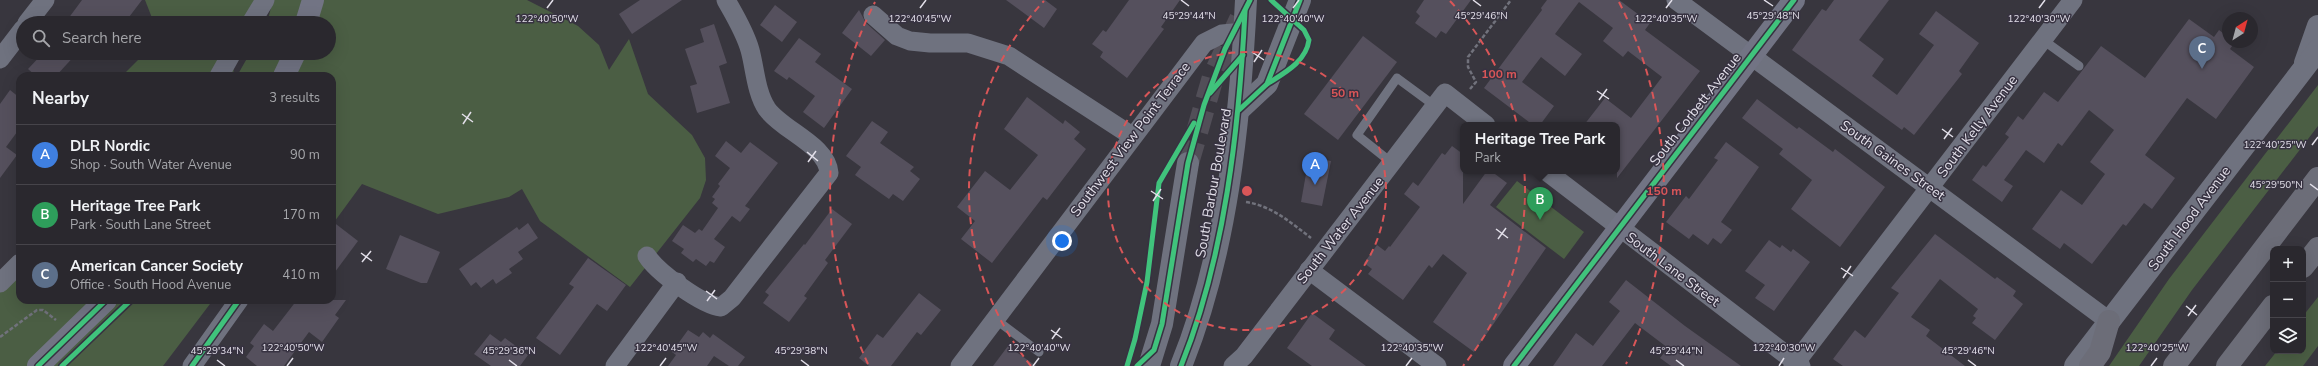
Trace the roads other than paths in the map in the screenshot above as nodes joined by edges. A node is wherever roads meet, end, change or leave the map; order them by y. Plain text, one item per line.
1 (45, 0) edge
2 (265, 0) edge
3 (313, 0) edge
4 (726, 0) edge
5 (1246, 0) edge
6 (1300, 0) edge
7 (1676, 0) edge
8 (1794, 0) edge
9 (2073, 0) edge
10 (873, 15) dead end
11 (33, 16) edge
12 (255, 16) edge
13 (308, 16) edge
14 (2318, 26) edge
15 (1244, 32) junction
16 (16, 38) edge
17 (2043, 40) junction
18 (2318, 50) edge
19 (1752, 56) junction
20 (0, 59) edge
21 (228, 60) edge
22 (292, 60) edge
23 (2080, 66) dead end
24 (2303, 70) junction
25 (221, 72) edge
26 (286, 72) edge
27 (1447, 101) junction
28 (1239, 110) junction
29 (1481, 122) edge
30 (1132, 136) junction
31 (1188, 162) tunnel mouth
32 (1392, 163) junction
33 (1550, 174) edge
34 (2318, 178) edge
35 (1930, 188) junction
36 (1619, 227) junction
37 (2318, 248) edge
38 (647, 256) dead end
39 (2306, 263) edge
40 (16, 267) edge
41 (1310, 270) junction
42 (677, 282) junction
43 (0, 283) edge
44 (102, 304) edge
45 (236, 304) edge
46 (2270, 310) edge
47 (995, 319) junction
48 (2109, 321) junction
49 (1039, 352) dead end
50 (1186, 365) edge
51 (1797, 365) edge
52 (38, 366) edge
53 (192, 366) edge
54 (615, 366) edge
55 (960, 366) edge
56 (1149, 366) edge
57 (1233, 366) edge
58 (1437, 366) edge
59 (1514, 366) edge
60 (2074, 366) edge
61 (2090, 366) edge
62 (2174, 366) edge
63 (2226, 366) edge

1 - 11 street
2 - 12 street
3 - 13 street
4 - 42 street
5 - 15 main road, South Barbur Boulevard
6 - 28 main road
7 - 19 street, South Gaines Street
8 - 19 street, South Corbett Avenue
9 - 17 street, South Kelly Avenue
10 - 30 street
14 - 24 main road
15 - 28 main road, South Barbur Boulevard
15 - 30 street, Southwest View Point Terrace
16 - 20 street
17 - 23 lane
17 - 35 street, South Kelly Avenue
18 - 24 main road, South Hood Avenue
19 - 35 street, South Gaines Street
19 - 36 street, South Corbett Avenue
21 - 25 street
22 - 26 street
24 - 48 main road, South Hood Avenue
27 - 29 street
27 - 32 street, South Water Avenue
27 - 32 lane
28 - 50 main road, South Barbur Boulevard
30 - 47 street, Southwest View Point Terrace
31 - 56 main road
32 - 41 street, South Water Avenue
33 - 36 street, South Lane Street
34 - 62 highway
35 - 48 street, South Gaines Street
35 - 51 street, South Kelly Avenue
36 - 51 street, South Lane Street
36 - 59 street, South Corbett Avenue
37 - 39 highway
38 - 42 street
40 - 43 street
41 - 57 street, South Water Avenue
41 - 58 street
42 - 54 street
44 - 52 street
45 - 53 street
46 - 63 highway
47 - 49 lane
47 - 55 street, Southwest View Point Terrace
48 - 60 main road, South Hood Avenue
48 - 61 highway

